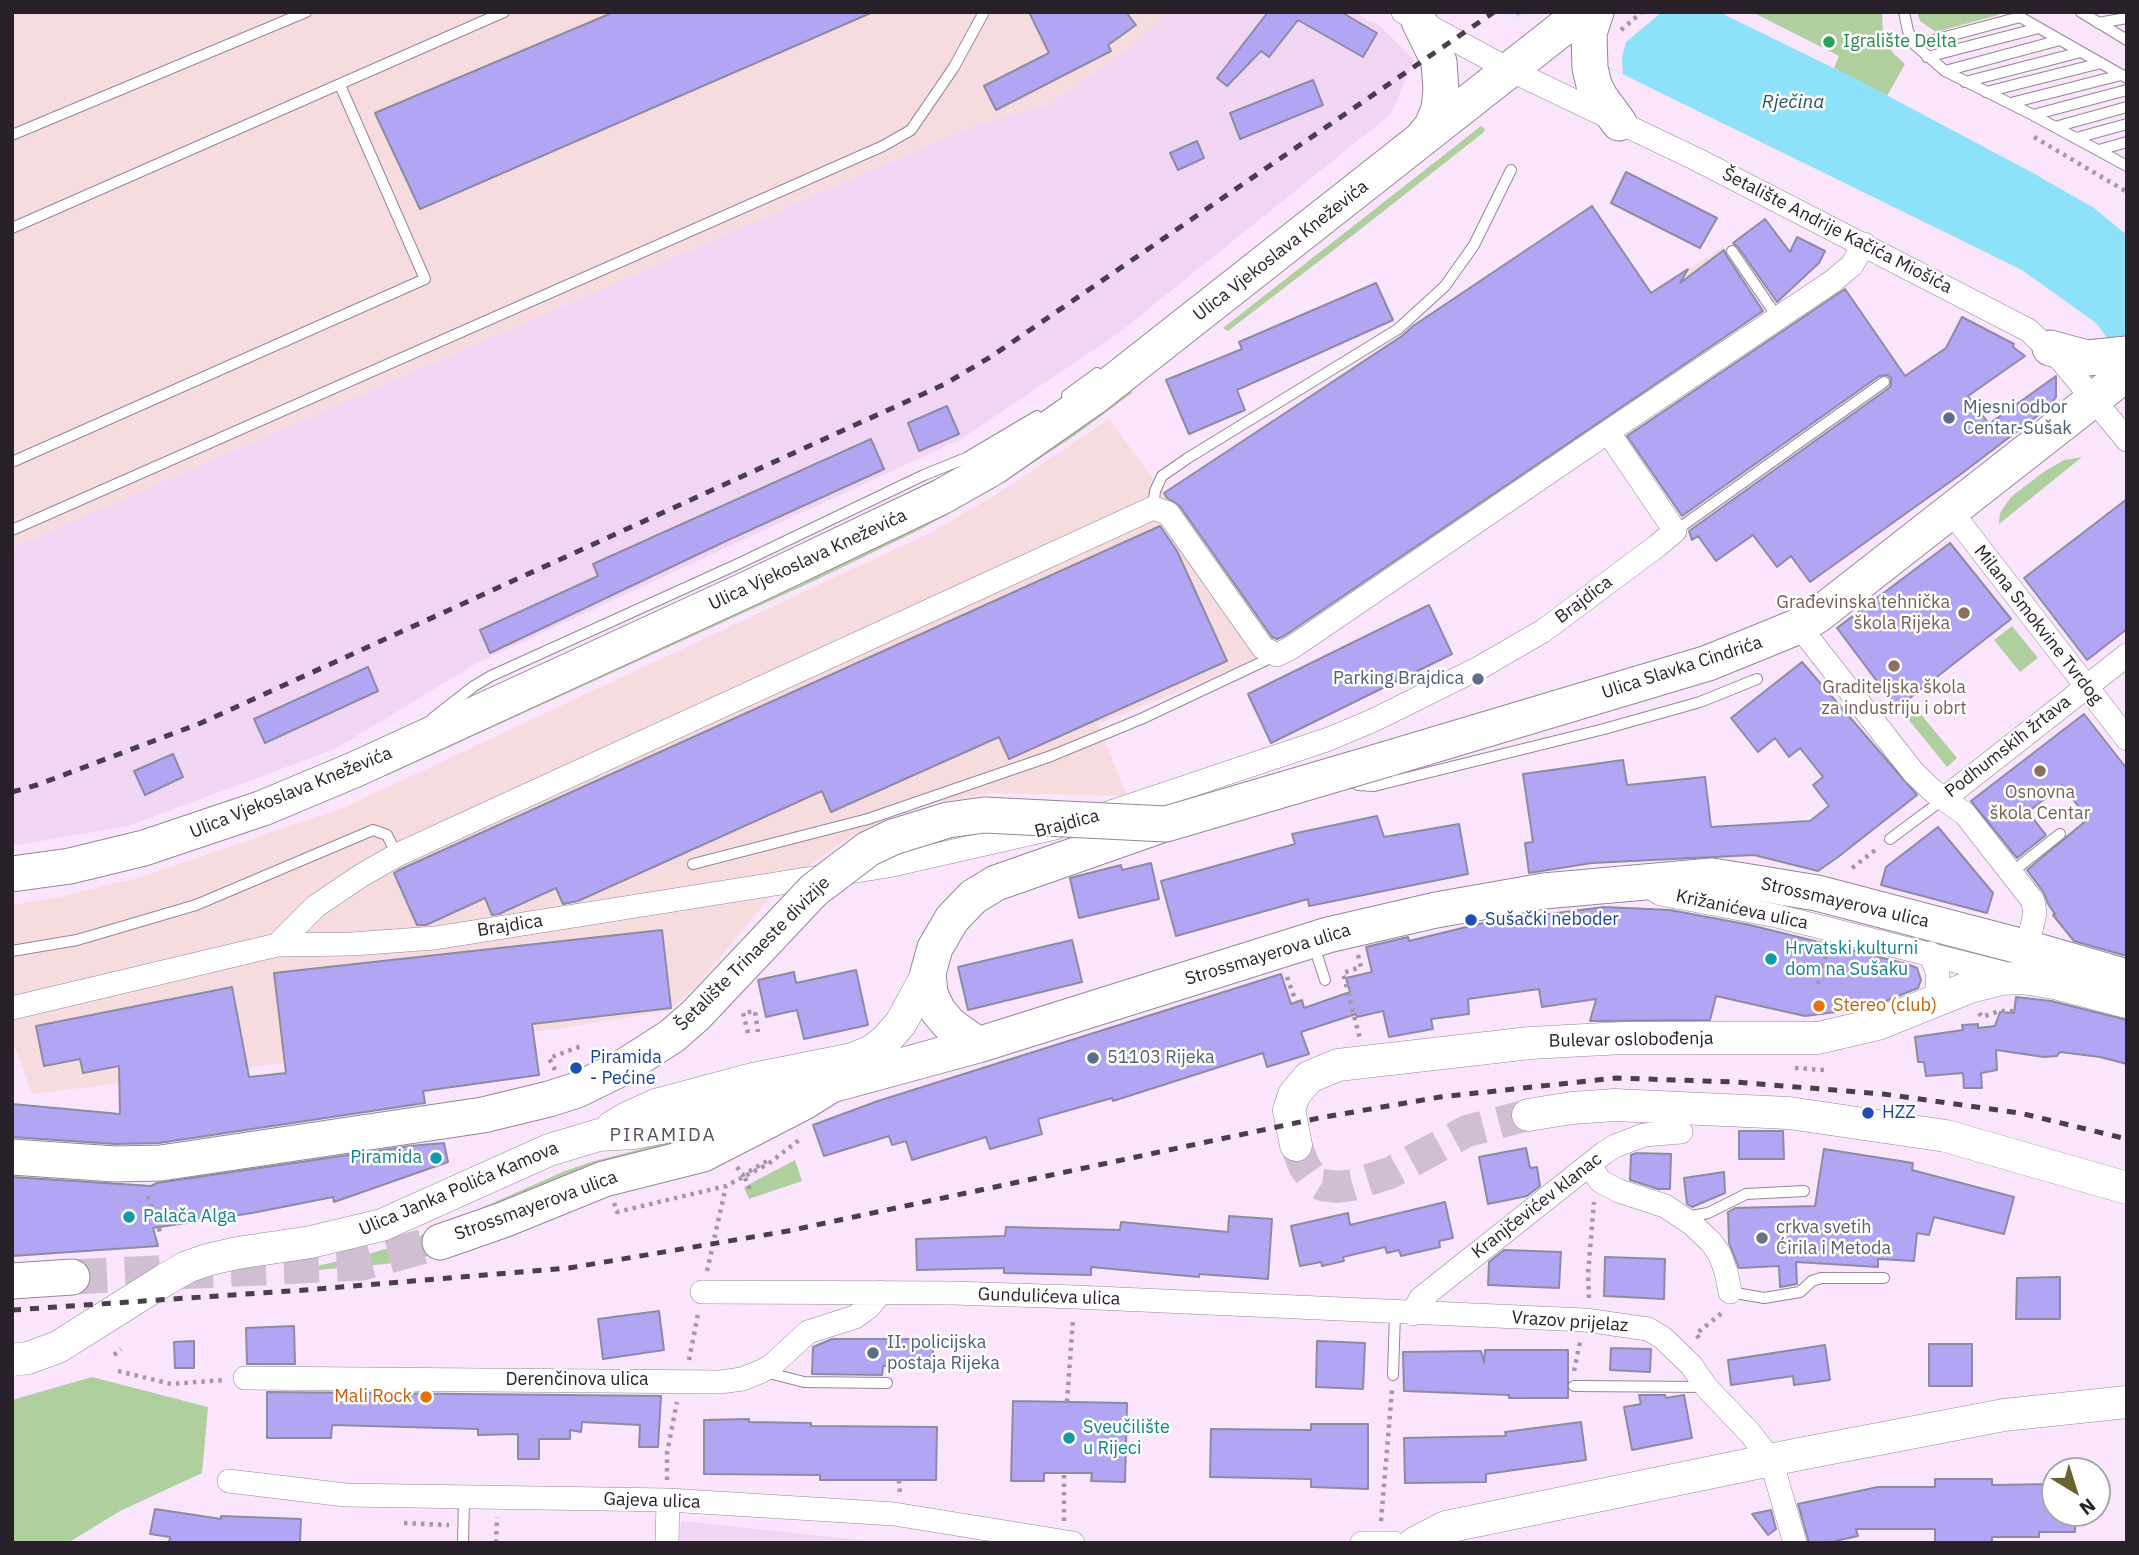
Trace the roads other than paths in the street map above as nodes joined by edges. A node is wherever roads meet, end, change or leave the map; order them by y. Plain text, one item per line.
1 (306, 12) edge
2 (504, 12) edge
3 (984, 12) edge
4 (1583, 12) edge
5 (1597, 12) edge
6 (1904, 12) edge
7 (2081, 12) edge
8 (1411, 17) edge
9 (2127, 18) edge
10 (2098, 23) junction
11 (2039, 28) junction
12 (2125, 37) edge
13 (2060, 40) junction
14 (1915, 45) junction
15 (2081, 52) junction
16 (1927, 57) junction
17 (2101, 63) junction
18 (1510, 70) junction
19 (1945, 71) junction
20 (2124, 76) edge
21 (1965, 82) junction
22 (340, 85) junction
23 (2127, 90) edge
24 (1986, 92) junction
25 (2011, 103) junction
26 (2127, 107) edge
27 (2033, 115) junction
28 (1619, 122) junction
29 (2127, 124) edge
30 (2056, 127) junction
31 (12, 135) edge
32 (2076, 138) junction
33 (1418, 142) junction
34 (2127, 142) edge
35 (2099, 150) junction
36 (2124, 162) edge
37 (1511, 170) dead end
38 (12, 228) edge
39 (1864, 244) junction
40 (1732, 251) dead end
41 (1778, 318) junction
42 (1180, 331) junction
43 (2050, 348) junction
44 (1134, 350) dead end
45 (2125, 361) edge
46 (1108, 366) dead end
47 (1884, 382) dead end
48 (1061, 400) dead end
49 (2093, 400) junction
50 (1050, 407) dead end
51 (1608, 432) junction
52 (2127, 440) edge
53 (12, 462) edge
54 (1153, 508) junction
55 (1950, 510) junction
56 (12, 530) edge
57 (1675, 531) junction
58 (1799, 626) junction
59 (1277, 655) junction
60 (2127, 655) edge
61 (1757, 679) dead end
62 (2085, 687) junction
63 (2127, 739) edge
64 (1332, 749) junction
65 (390, 753) junction
66 (1945, 798) junction
67 (1166, 824) junction
68 (2060, 834) dead end
69 (1890, 839) road end
70 (397, 855) junction
71 (693, 864) dead end
72 (2012, 872) junction
73 (12, 874) edge
74 (1639, 881) junction
75 (1312, 940) junction
76 (277, 945) junction
77 (12, 951) edge
78 (1930, 953) junction
79 (2025, 963) junction
80 (928, 974) junction
81 (2127, 977) edge
82 (1325, 980) dead end
83 (1936, 1001) junction
84 (2127, 1002) edge
85 (12, 1008) edge
86 (978, 1045) junction
87 (831, 1085) junction
88 (1528, 1115) tunnel mouth
89 (1681, 1132) dead end
90 (598, 1135) junction
91 (1296, 1144) tunnel mouth
92 (12, 1157) edge
93 (1590, 1165) junction
94 (2127, 1188) edge
95 (1804, 1192) dead end
96 (1683, 1218) junction
97 (440, 1242) tunnel mouth
98 (72, 1277) tunnel mouth
99 (1884, 1278) dead end
100 (12, 1281) edge
101 (702, 1292) road end
102 (881, 1292) junction
103 (1730, 1292) joint
104 (1404, 1313) junction
105 (12, 1360) edge
106 (762, 1371) junction
107 (1393, 1375) road end
108 (245, 1378) road end
109 (887, 1384) dead end
110 (1574, 1386) dead end
111 (1707, 1388) junction
112 (2127, 1402) edge
113 (1771, 1460) junction
114 (229, 1481) dead end
115 (667, 1495) junction
116 (464, 1498) junction
117 (1069, 1534) edge
118 (463, 1542) edge
119 (667, 1543) edge
120 (1362, 1543) edge
121 (1394, 1543) edge
122 (1415, 1543) edge
123 (1795, 1543) edge

1 - 31 lane
2 - 22 lane
3 - 56 lane
4 - 18 main road, Ulica Vjekoslava Kneževića
5 - 28 main road
6 - 14 lane
7 - 10 lane
8 - 18 street, Šetalište Andrije Kačića Miošića
8 - 33 main road
9 - 10 lane
10 - 12 lane
11 - 13 lane
11 - 14 lane
11 - 16 lane
13 - 15 lane
13 - 19 lane
14 - 16 lane
15 - 17 lane
15 - 21 lane
16 - 19 lane
17 - 20 lane
17 - 24 lane
18 - 28 street, Šetalište Andrije Kačića Miošića
18 - 33 main road, Ulica Vjekoslava Kneževića
19 - 21 lane
20 - 25 lane
21 - 24 lane
22 - 38 lane
22 - 53 lane
23 - 27 lane
24 - 25 lane
25 - 27 lane
26 - 30 lane
27 - 30 lane
28 - 39 street, Šetalište Andrije Kačića Miošića
29 - 32 lane
30 - 32 lane
32 - 35 lane
33 - 42 main road, Ulica Vjekoslava Kneževića
34 - 35 lane
35 - 36 lane
37 - 54 lane
39 - 41 street
39 - 43 street, Šetalište Andrije Kačića Miošića
40 - 41 lane
41 - 51 street
42 - 44 lane
42 - 65 main road, Ulica Vjekoslava Kneževića
43 - 45 main road
43 - 49 street, Šetalište Andrije Kačića Miošića
45 - 49 main road, Ulica Slavka Cindrića
46 - 48 lane
47 - 57 lane
49 - 52 street, Šetalište Andrije Kačića Miošića
49 - 55 main road, Ulica Slavka Cindrića
50 - 65 lane
51 - 57 street
51 - 59 street
54 - 59 street
54 - 70 street
55 - 58 main road, Ulica Slavka Cindrića
55 - 62 street, Milana Smokvine Tvrdog
57 - 64 street, Brajdica
58 - 66 street
58 - 67 main road, Ulica Slavka Cindrića, bridge
59 - 71 lane
60 - 62 street, Podhumskih žrtava
61 - 64 lane
62 - 63 street, Milana Smokvine Tvrdog
62 - 66 street, Podhumskih žrtava
64 - 76 street, Brajdica
65 - 73 main road, Ulica Vjekoslava Kneževića
66 - 69 lane, Podhumskih žrtava
66 - 72 street
67 - 80 main road, Ulica Slavka Cindrića
67 - 92 main road, Šetalište Trinaeste divizije, bridge
68 - 72 lane
70 - 76 street
70 - 77 lane
72 - 79 street
74 - 75 main road, Strossmayerova ulica
74 - 78 street, Križanićeva ulica
74 - 79 main road, Strossmayerova ulica
75 - 82 lane
75 - 86 main road, Strossmayerova ulica
76 - 85 street, Brajdica
78 - 79 street, Križanićeva ulica
78 - 83 street
79 - 81 main road, Strossmayerova ulica
79 - 83 street, Bulevar oslobođenja
79 - 84 street, Križanićeva ulica
80 - 86 main road
80 - 90 street
83 - 91 street, Bulevar oslobođenja
86 - 87 main road, Strossmayerova ulica
87 - 90 street, Ulica Janka Polića Kamova
87 - 97 main road, Strossmayerova ulica
88 - 94 street
89 - 93 street, Kranjčevićev klanac
90 - 105 street, Ulica Janka Polića Kamova
93 - 96 street
93 - 104 street, Kranjčevićev klanac
95 - 96 lane
96 - 103 street
98 - 100 main road
99 - 103 lane
101 - 102 street, Gundulićeva ulica
102 - 104 street, Gundulićeva ulica
102 - 106 street, Derenčinova ulica
104 - 107 lane
104 - 111 street, Vrazov prijelaz
106 - 108 street, Derenčinova ulica
106 - 109 lane
110 - 111 lane
111 - 113 street, Vrazov prijelaz
112 - 113 street
113 - 122 street
113 - 123 street
114 - 116 street, Gajeva ulica
115 - 116 street, Gajeva ulica
115 - 117 street, Gajeva ulica
115 - 119 street
116 - 118 lane
120 - 121 street

